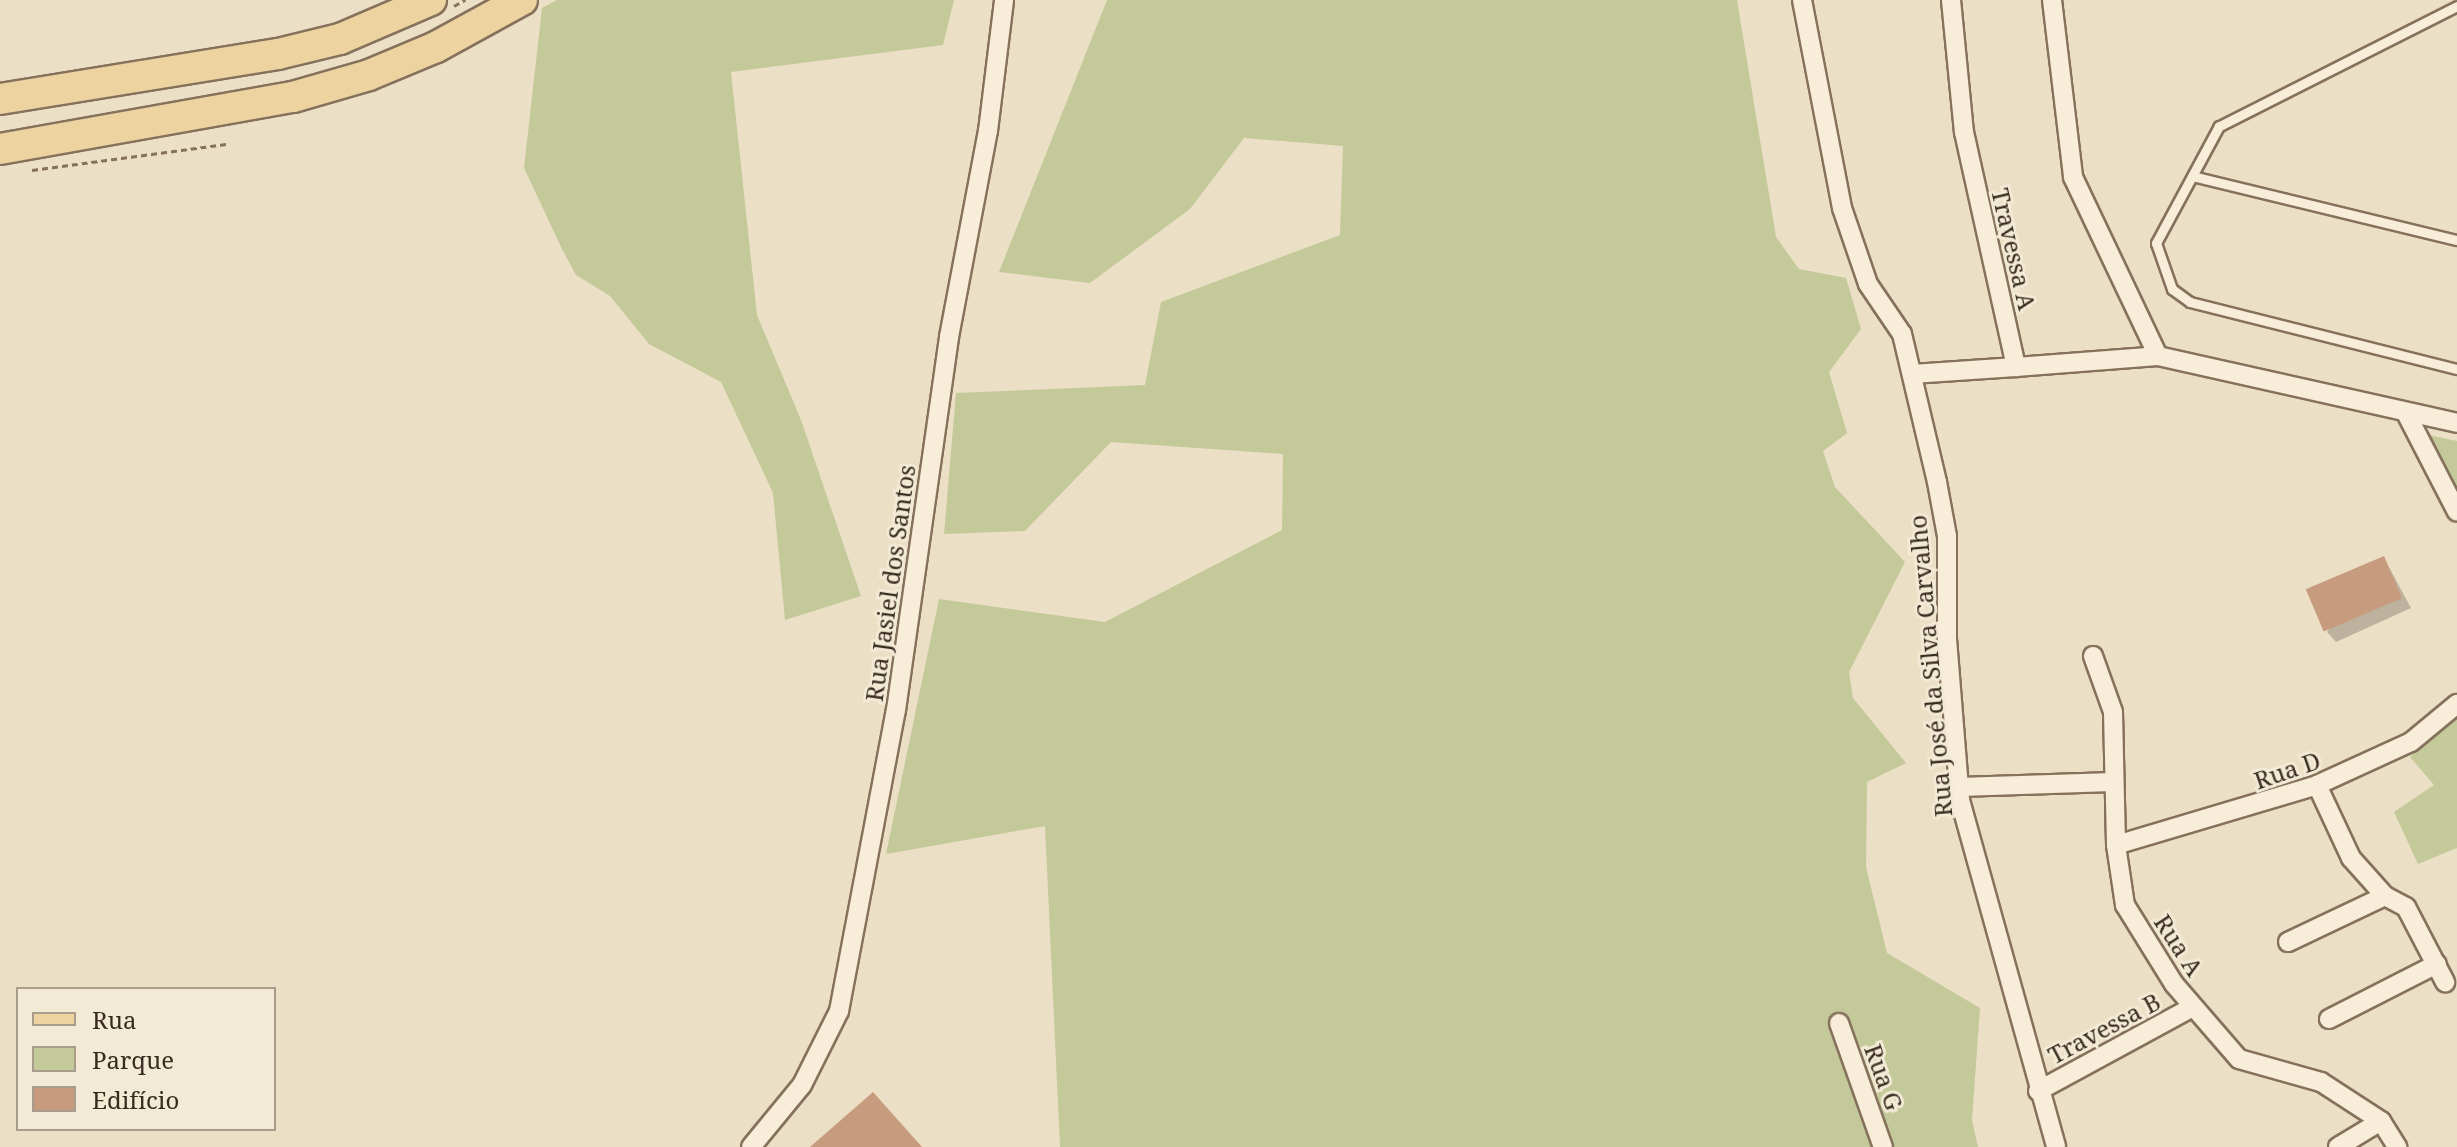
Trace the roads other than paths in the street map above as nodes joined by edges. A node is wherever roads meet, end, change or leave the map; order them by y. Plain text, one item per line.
1 (431, 0) edge
2 (522, 0) edge
3 (1004, 0) edge
4 (1802, 0) edge
5 (1951, 0) edge
6 (2052, 0) edge
7 (2457, 6) edge
8 (71, 88) junction
9 (0, 99) edge
10 (76, 136) junction
11 (0, 149) edge
12 (2196, 177) junction
13 (2457, 240) edge
14 (2158, 356) junction
15 (2016, 367) junction
16 (2457, 369) edge
17 (1912, 374) junction
18 (2406, 413) junction
19 (2457, 423) edge
20 (2457, 511) edge
21 (2093, 656) dead end
22 (2457, 704) edge
23 (2113, 782) junction
24 (2317, 785) junction
25 (1959, 787) junction
26 (2116, 845) junction
27 (2385, 896) junction
28 (2288, 942) dead end
29 (2437, 964) junction
30 (2445, 982) dead end
31 (2193, 1007) junction
32 (2329, 1019) dead end
33 (1839, 1023) dead end
34 (2038, 1091) junction
35 (2381, 1121) junction
36 (751, 1147) edge
37 (1883, 1147) edge
38 (2056, 1147) edge
39 (2338, 1147) edge
40 (2397, 1147) edge

1 - 8 main road
2 - 10 main road
3 - 36 street, Rua Jasiel dos Santos
4 - 17 street, Rua José da Silva Carvalho
5 - 15 street, Travessa A
6 - 14 street
7 - 12 lane
8 - 9 main road
8 - 10 main road
10 - 11 main road
12 - 13 lane
12 - 16 lane
14 - 15 street
14 - 18 street
15 - 17 street
17 - 25 street, Rua José da Silva Carvalho
18 - 19 street
18 - 20 street
21 - 23 street, Rua A
22 - 24 street, Rua D
23 - 25 street
23 - 26 street, Rua A
24 - 26 street, Rua D
24 - 27 street
25 - 34 street, Rua José da Silva Carvalho
26 - 31 street, Rua A
27 - 28 street
27 - 29 street
29 - 30 street
29 - 32 street
31 - 34 street, Travessa B
31 - 35 street, Rua A
33 - 37 street, Rua G
34 - 38 street, Rua José da Silva Carvalho
35 - 39 street
35 - 40 street, Rua A

